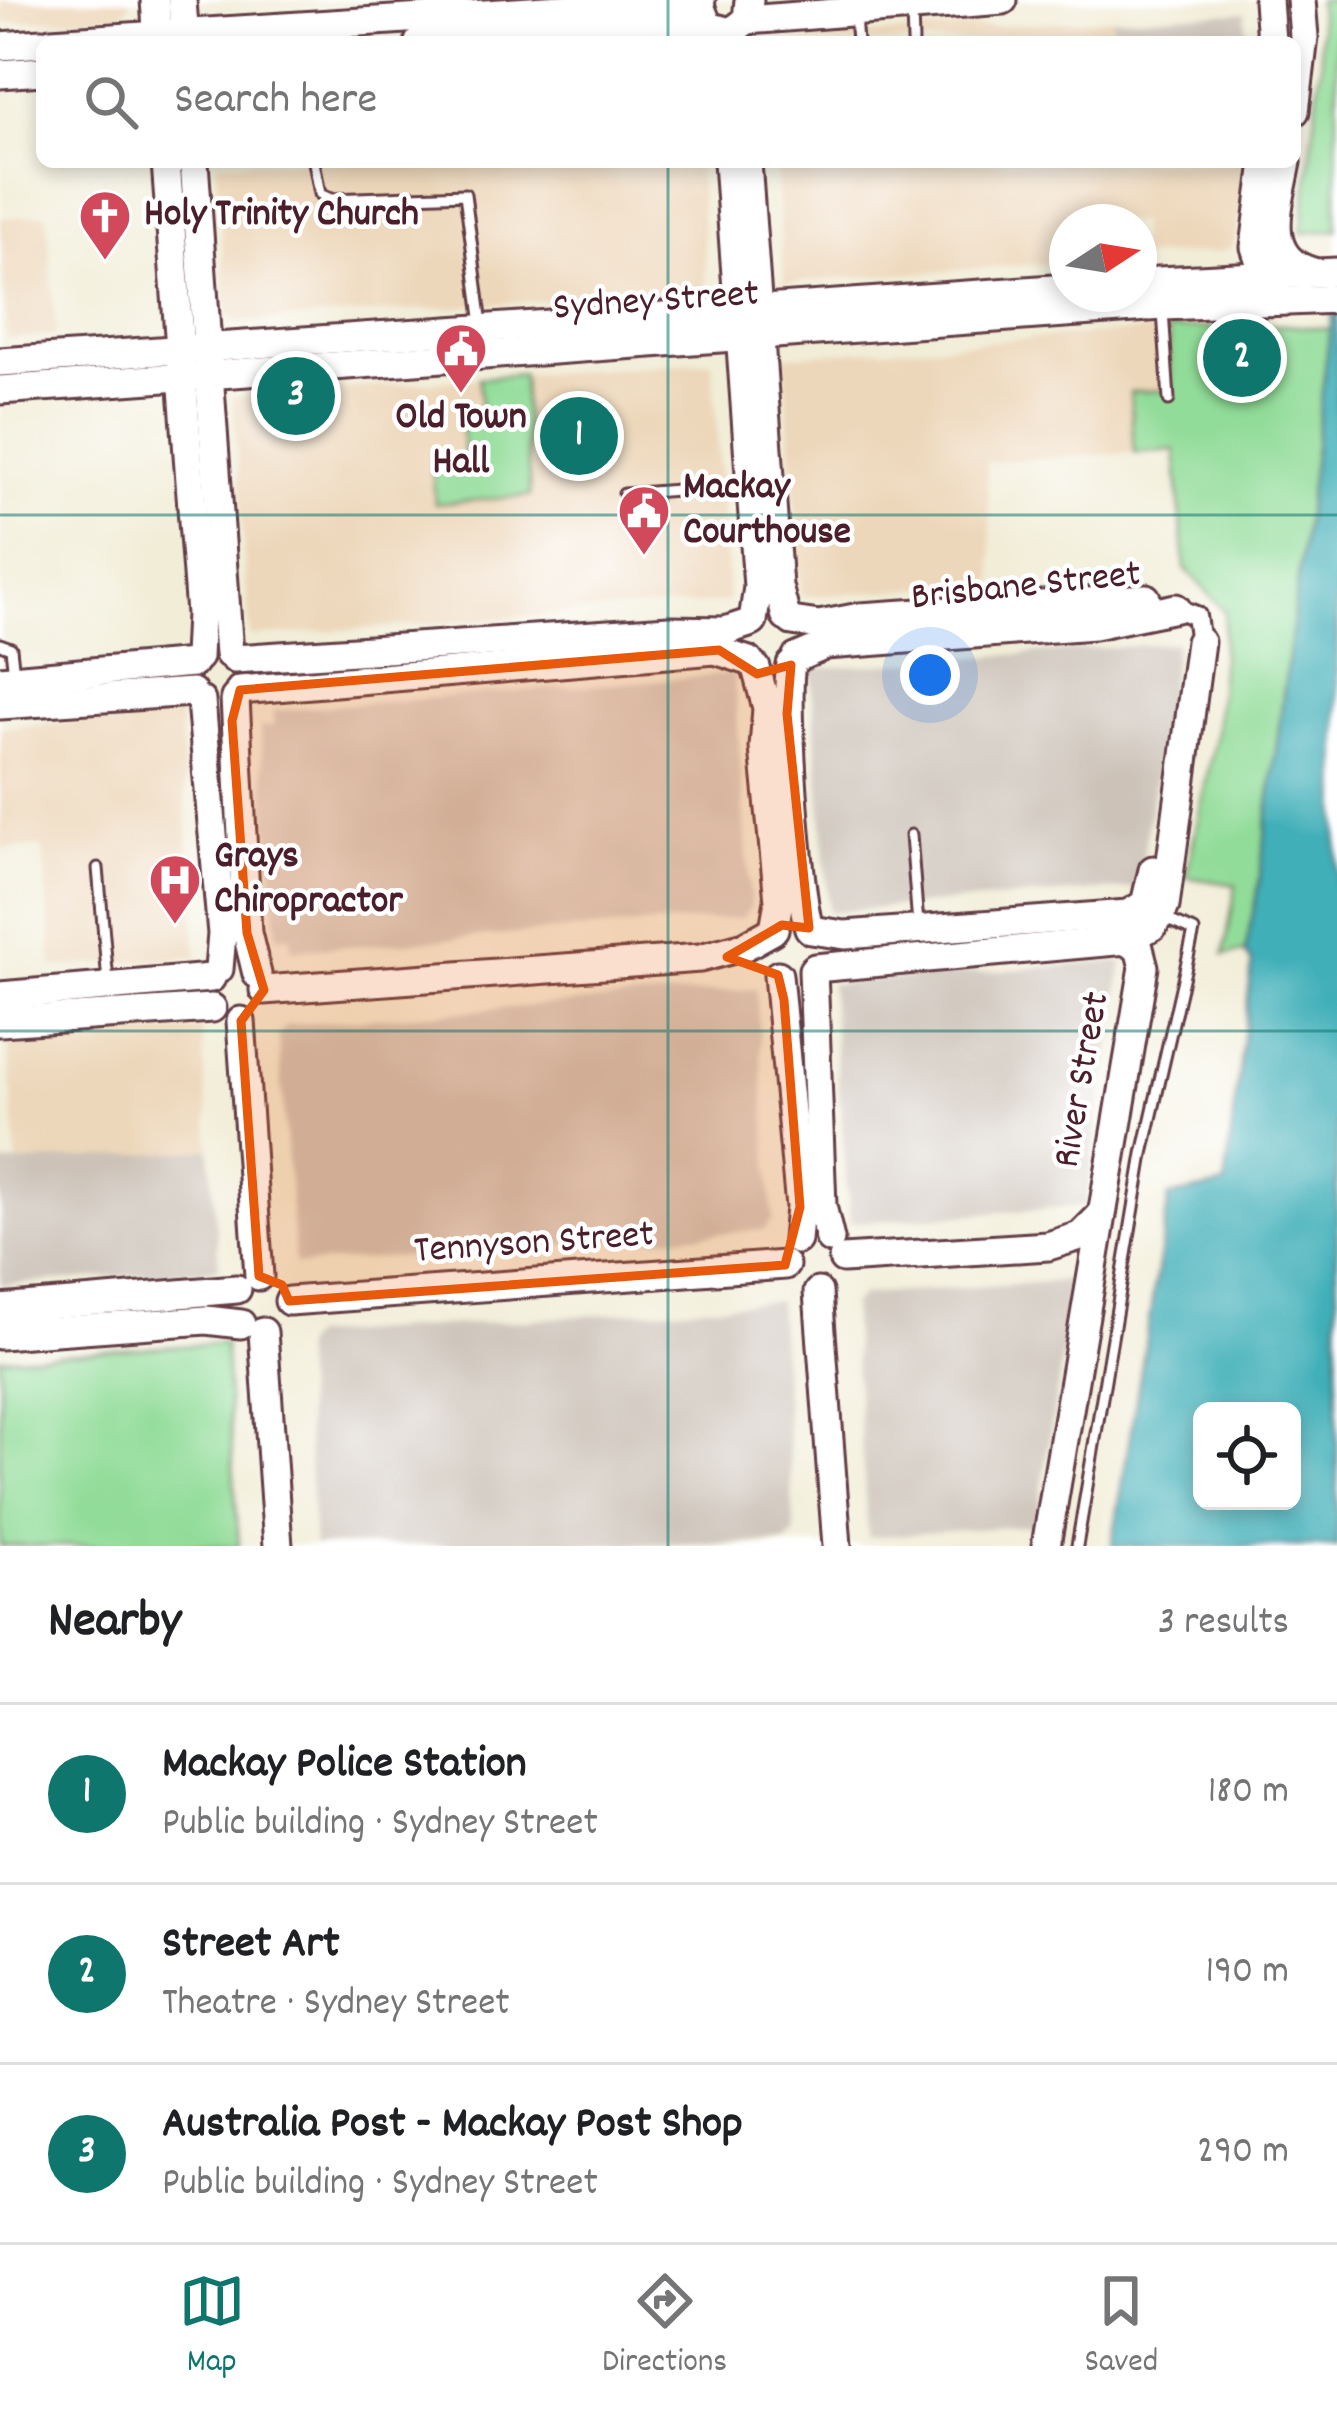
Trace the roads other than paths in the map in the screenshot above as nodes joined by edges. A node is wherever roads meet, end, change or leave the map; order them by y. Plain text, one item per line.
1 (155, 0) edge
2 (182, 0) edge
3 (993, 0) edge
4 (1003, 0) edge
5 (1297, 0) edge
6 (911, 3) edge
7 (595, 4) edge
8 (855, 5) edge
9 (724, 21) edge
10 (1273, 25) edge
11 (170, 36) edge
12 (172, 36) edge
13 (207, 36) edge
14 (506, 36) edge
15 (857, 36) edge
16 (913, 36) edge
17 (36, 43) edge
18 (0, 46) edge
19 (1301, 66) edge
20 (36, 71) edge
21 (0, 74) edge
22 (167, 168) edge
23 (194, 168) edge
24 (315, 168) edge
25 (729, 168) edge
26 (748, 168) edge
27 (1265, 168) edge
28 (1286, 168) edge
29 (1261, 275) junction
30 (1157, 289) edge
31 (1322, 289) edge
32 (1049, 290) edge
33 (1157, 290) edge
34 (1049, 298) edge
35 (1154, 312) edge
36 (749, 323) junction
37 (483, 342) junction
38 (0, 362) edge
39 (194, 363) junction
40 (0, 390) edge
41 (1169, 400) dead end
42 (748, 485) junction
43 (624, 494) dead end
44 (218, 506) junction
45 (192, 520) junction
46 (1173, 608) joint
47 (1103, 611) junction
48 (789, 619) junction
49 (752, 621) junction
50 (1200, 642) joint
51 (0, 644) edge
52 (232, 656) junction
53 (794, 662) junction
54 (753, 664) junction
55 (196, 678) junction
56 (8, 692) edge
57 (237, 694) junction
58 (1173, 814) junction
59 (911, 835) dead end
60 (98, 868) dead end
61 (1161, 917) junction
62 (810, 929) junction
63 (918, 929) junction
64 (773, 930) junction
65 (1117, 932) junction
66 (700, 958) junction
67 (814, 969) junction
68 (215, 974) junction
69 (777, 975) junction
70 (261, 982) junction
71 (0, 996) edge
72 (109, 1001) junction
73 (212, 1008) junction
74 (241, 1021) junction
75 (0, 1022) edge
76 (1100, 1216) junction
77 (1048, 1246) junction
78 (837, 1249) junction
79 (791, 1252) junction
80 (1090, 1274) junction
81 (248, 1282) junction
82 (818, 1292) junction
83 (289, 1301) junction
84 (11, 1321) edge
85 (252, 1328) junction
86 (278, 1546) edge
87 (837, 1546) edge
88 (1046, 1546) edge
89 (1077, 1546) edge

1 - 11 street
2 - 12 street
3 - 4 street
3 - 6 street
5 - 10 street
5 - 19 street
6 - 8 street
6 - 16 lane
7 - 9 street
7 - 13 street
8 - 9 street
8 - 15 lane
9 - 14 street
17 - 18 street
20 - 21 street
22 - 39 street
23 - 39 street
24 - 37 lane
25 - 36 street
26 - 36 street
27 - 29 street
28 - 31 street
29 - 30 street, Sydney Street
29 - 31 street, Sydney Street
31 - 33 street, Sydney Street
32 - 36 street, Sydney Street
34 - 36 street, Sydney Street
35 - 41 lane
36 - 37 street, Sydney Street
36 - 42 street
36 - 48 street
37 - 39 street, Sydney Street
38 - 39 street, Sydney Street
39 - 40 street, Sydney Street
39 - 44 street
39 - 45 street
42 - 43 lane
42 - 49 street
44 - 45 lane
44 - 52 street
45 - 55 street
46 - 47 street, Brisbane Street
46 - 50 street
47 - 48 street, Brisbane Street
47 - 53 street, Brisbane Street
48 - 49 street
48 - 53 street
49 - 52 street
49 - 54 street
50 - 58 street
51 - 56 lane
52 - 55 street
52 - 57 street
53 - 54 street
53 - 62 street
54 - 57 street
54 - 64 street
55 - 56 street
55 - 57 street
55 - 68 street
57 - 70 street
58 - 61 street
58 - 65 street
59 - 63 lane
60 - 72 lane
61 - 65 street, River Street
61 - 89 lane
62 - 63 street
62 - 64 street
62 - 67 street
63 - 65 street
64 - 66 street
64 - 69 street
65 - 67 street
65 - 76 street, River Street
66 - 69 street
66 - 70 street
67 - 69 street
67 - 78 street
68 - 70 street
68 - 72 street
68 - 73 street
69 - 79 street
70 - 74 street
71 - 72 street
72 - 73 street
72 - 75 street
73 - 74 street
74 - 81 street
76 - 77 street
76 - 80 street, River Street
77 - 78 street
77 - 80 street
78 - 79 street
78 - 82 street
79 - 82 street
79 - 83 street, Tennyson Street
80 - 88 street, River Street
81 - 83 street
81 - 84 street
81 - 85 street
82 - 87 street
83 - 85 street
84 - 85 street
85 - 86 street

